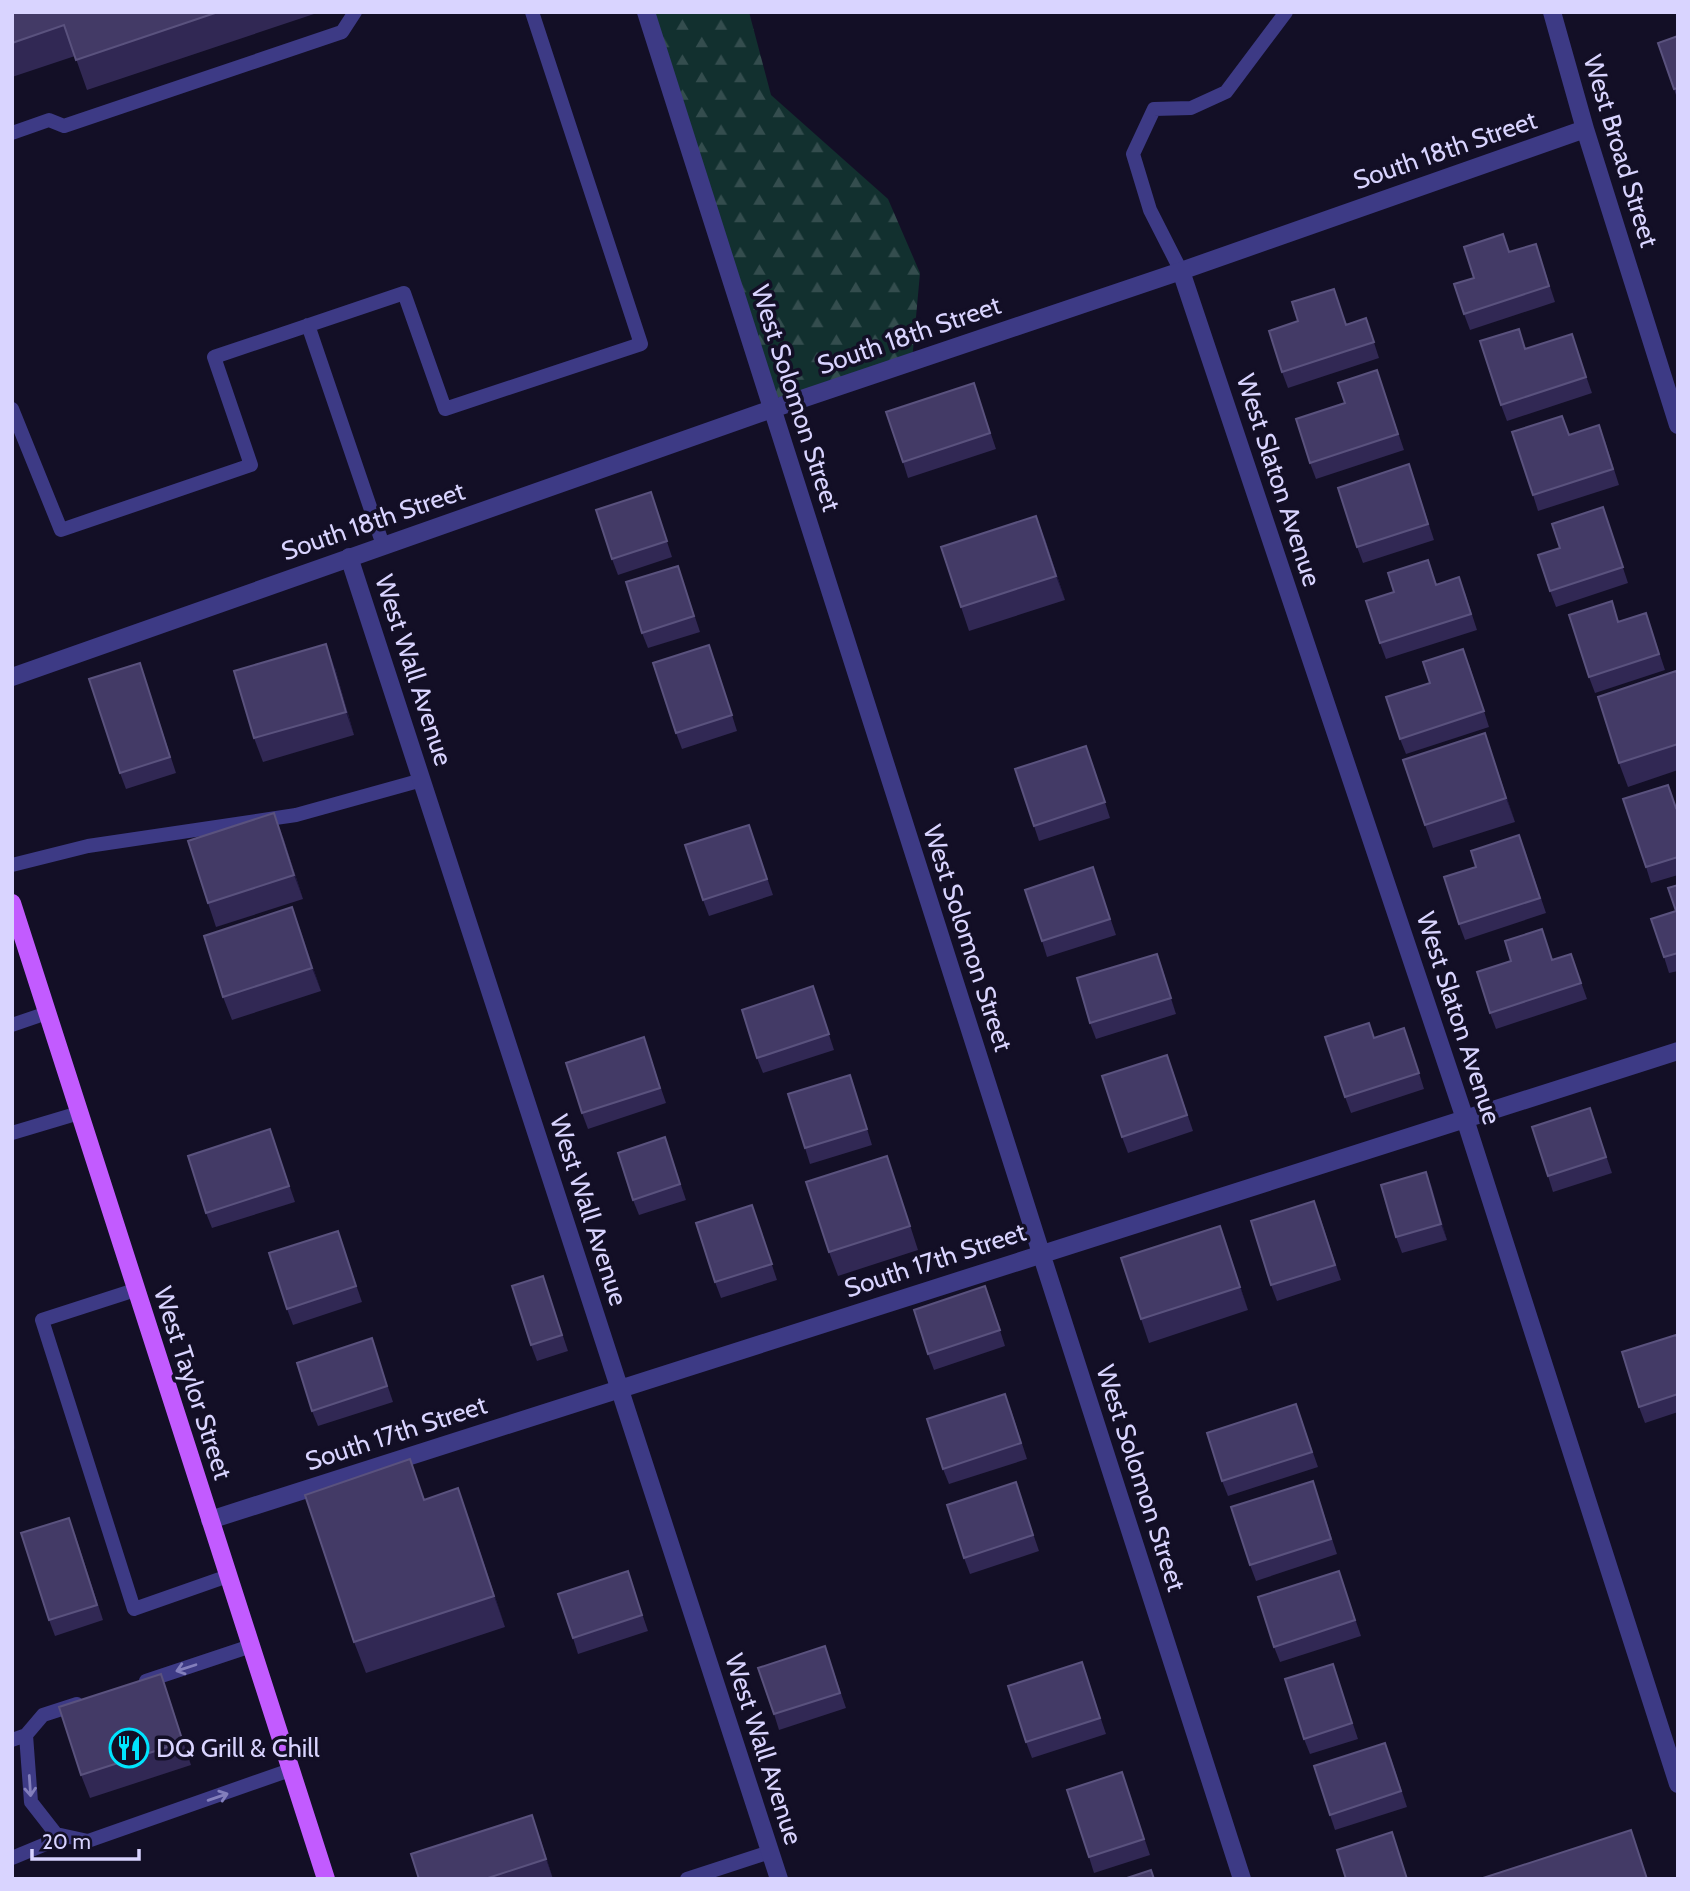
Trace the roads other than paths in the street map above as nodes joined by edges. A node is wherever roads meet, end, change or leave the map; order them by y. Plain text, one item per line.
1 (355, 12) edge
2 (532, 12) edge
3 (646, 12) edge
4 (1286, 12) edge
5 (1552, 12) edge
6 (1585, 129) junction
7 (12, 133) edge
8 (1181, 271) junction
9 (308, 325) junction
10 (12, 409) edge
11 (772, 409) junction
12 (1678, 425) edge
13 (383, 545) junction
14 (349, 557) junction
15 (12, 677) edge
16 (422, 780) junction
17 (12, 865) edge
18 (12, 903) edge
19 (47, 1013) junction
20 (12, 1024) edge
21 (1678, 1051) edge
22 (79, 1113) junction
23 (1465, 1119) junction
24 (12, 1133) edge
25 (1041, 1253) junction
26 (135, 1290) junction
27 (619, 1389) junction
28 (210, 1520) junction
29 (228, 1576) junction
30 (251, 1646) junction
31 (134, 1685) edge
32 (95, 1698) edge
33 (19, 1737) edge
34 (290, 1770) junction
35 (1678, 1784) edge
36 (65, 1836) junction
37 (770, 1852) junction
38 (12, 1857) edge
39 (326, 1879) edge
40 (687, 1879) edge
41 (779, 1879) edge
42 (1242, 1879) edge

1 - 7 lane
2 - 9 lane
3 - 11 street, West Solomon Street
4 - 8 lane
5 - 6 street, West Broad Street
6 - 8 street, South 18th Street
6 - 12 street, West Broad Street
8 - 11 street, South 18th Street
8 - 23 street, West Slaton Avenue
9 - 10 lane
9 - 13 lane
11 - 13 street, South 18th Street
11 - 25 street, West Solomon Street
13 - 14 street, South 18th Street
14 - 15 street, South 18th Street
14 - 16 street, West Wall Avenue
16 - 17 lane
16 - 27 street, West Wall Avenue
18 - 19 main road, West Taylor Street
19 - 20 lane
19 - 22 main road, West Taylor Street
21 - 23 street, South 17th Street
22 - 24 lane
22 - 26 main road, West Taylor Street
23 - 25 street, South 17th Street
23 - 35 street, West Slaton Avenue
25 - 27 street, South 17th Street
25 - 42 street, West Solomon Street
26 - 28 main road, West Taylor Street
26 - 29 lane
27 - 28 street, South 17th Street
27 - 37 street, West Wall Avenue
28 - 29 main road, West Taylor Street
29 - 30 main road, West Taylor Street
30 -> 31 lane
30 - 34 main road, West Taylor Street
32 - 33 lane
33 -> 36 lane
36 -> 34 lane
34 - 39 main road, West Taylor Street
36 - 38 lane
37 - 40 lane
37 - 41 street, West Wall Avenue

